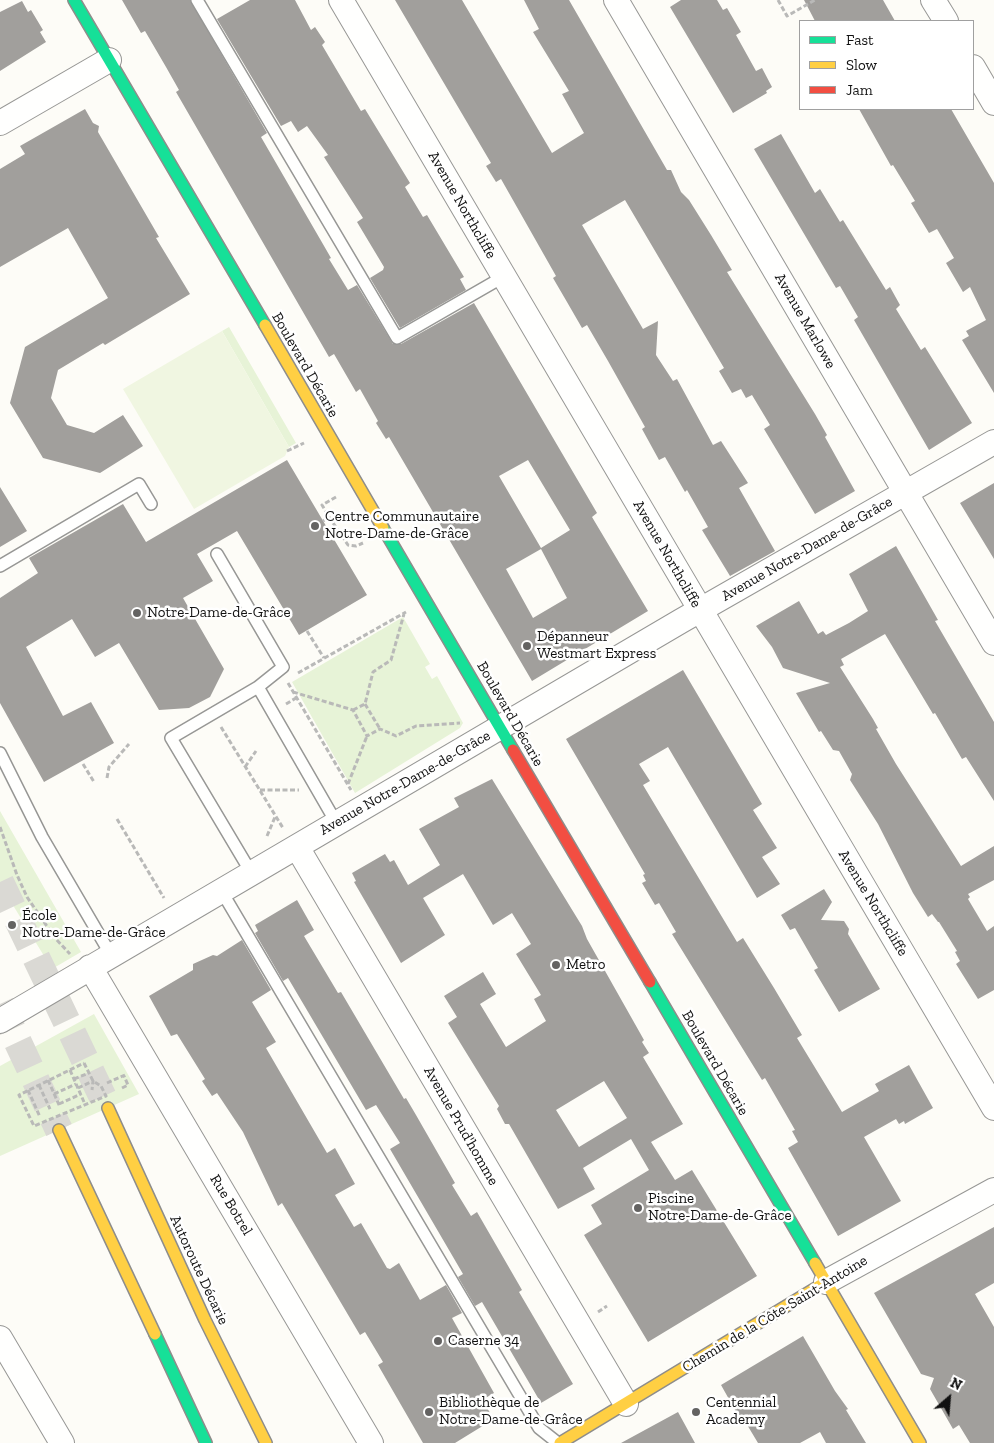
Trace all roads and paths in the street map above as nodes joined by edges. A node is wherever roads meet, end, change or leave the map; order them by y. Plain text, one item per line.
1 (74, 0) edge
2 (197, 0) edge
3 (342, 0) edge
4 (616, 0) edge
5 (778, 0) edge
6 (815, 0) edge
7 (933, 0) edge
8 (945, 20) edge
9 (109, 60) junction
10 (974, 69) edge
11 (994, 103) edge
12 (0, 123) edge
13 (503, 276) junction
14 (994, 442) edge
15 (304, 443) dead end
16 (287, 451) dead end
17 (905, 493) junction
18 (336, 497) dead end
19 (150, 504) dead end
20 (329, 517) junction
21 (323, 521) dead end
22 (363, 543) dead end
23 (217, 554) dead end
24 (0, 566) edge
25 (700, 611) junction
26 (307, 631) dead end
27 (994, 643) edge
28 (324, 658) junction
29 (295, 675) dead end
30 (289, 679) dead end
31 (258, 686) junction
32 (292, 692) junction
33 (365, 704) junction
34 (353, 710) junction
35 (466, 725) dead end
36 (500, 727) junction
37 (380, 729) junction
38 (367, 736) junction
39 (129, 744) dead end
40 (231, 744) dead end
41 (256, 751) dead end
42 (0, 753) edge
43 (83, 764) dead end
44 (245, 767) junction
45 (107, 778) dead end
46 (94, 782) dead end
47 (259, 790) junction
48 (303, 790) dead end
49 (276, 816) junction
50 (117, 819) dead end
51 (337, 824) junction
52 (0, 827) edge
53 (266, 841) dead end
54 (292, 841) junction
55 (252, 874) junction
56 (222, 892) junction
57 (169, 904) dead end
58 (111, 955) junction
59 (83, 963) junction
60 (0, 1021) edge
61 (90, 1060) dead end
62 (84, 1063) junction
63 (70, 1070) junction
64 (89, 1073) junction
65 (128, 1074) dead end
66 (48, 1080) junction
67 (92, 1081) junction
68 (75, 1082) junction
69 (39, 1085) junction
70 (101, 1086) junction
71 (78, 1088) junction
72 (28, 1090) junction
73 (54, 1094) junction
74 (81, 1094) junction
75 (59, 1104) junction
76 (86, 1105) junction
77 (108, 1108) tunnel mouth
78 (994, 1108) edge
79 (63, 1114) junction
80 (53, 1116) junction
81 (43, 1122) junction
82 (59, 1130) tunnel mouth
83 (994, 1190) edge
84 (826, 1282) junction
85 (607, 1306) dead end
86 (595, 1313) dead end
87 (0, 1338) edge
88 (626, 1404) junction
89 (62, 1443) edge
90 (204, 1443) edge
91 (266, 1443) edge
92 (371, 1443) edge
93 (559, 1443) edge
94 (920, 1443) edge

1 - 9 main road, Boulevard Décarie
2 - 13 lane
3 - 13 street, Avenue Northcliffe
4 - 17 street, Avenue Marlowe
5 - 6 path
7 - 8 street
9 - 12 street
9 - 36 main road, Boulevard Décarie
10 - 11 street
13 - 25 street, Avenue Northcliffe
14 - 17 street, Avenue Notre-Dame-de-Grâce
15 - 16 path
17 - 25 street, Avenue Notre-Dame-de-Grâce
17 - 27 street, Avenue Marlowe
18 - 20 path
19 - 24 lane
20 - 21 path
20 - 22 path
23 - 31 lane
25 - 36 street, Avenue Notre-Dame-de-Grâce
25 - 78 street, Avenue Northcliffe
26 - 28 path
28 - 29 path
28 - 33 path
30 - 32 path
31 - 51 lane
31 - 55 lane
32 - 34 path
32 - 38 path
33 - 34 path
33 - 37 path
34 - 38 path
35 - 37 path
36 - 51 street, Avenue Notre-Dame-de-Grâce
36 - 84 main road, Boulevard Décarie
37 - 38 path
39 - 45 path
40 - 44 path
41 - 44 path
42 - 58 lane
43 - 46 path
44 - 47 path
47 - 48 path
47 - 49 path
49 - 53 path
49 - 54 path
50 - 57 path
51 - 54 street, Avenue Notre-Dame-de-Grâce
52 - 59 path
54 - 55 street, Avenue Notre-Dame-de-Grâce
54 - 88 street, Avenue Prud'homme
55 - 56 street, Avenue Notre-Dame-de-Grâce
56 - 58 street, Avenue Notre-Dame-de-Grâce
56 - 93 lane
58 - 59 street, Avenue Notre-Dame-de-Grâce
59 - 60 street, Avenue Notre-Dame-de-Grâce
59 - 92 street, Rue Botrel
61 - 62 path
62 - 63 path
62 - 64 path
63 - 66 path
63 - 68 path
64 - 67 path
64 - 68 path
65 - 70 path
66 - 69 path
66 - 73 path
67 - 70 path
67 - 71 path
68 - 71 path
68 - 73 path
69 - 72 path
69 - 80 path
70 - 76 path
71 - 74 path
72 - 81 path
72 - 81 path
73 - 75 path
74 - 75 path
74 - 76 path
75 - 79 path
76 - 79 path
77 - 91 main road, Autoroute Décarie
79 - 80 path
80 - 81 path
82 - 90 main road
83 - 84 street, Chemin de la Côte-Saint-Antoine
84 - 88 main road, Chemin de la Côte-Saint-Antoine
84 - 94 main road, Boulevard Décarie
85 - 86 path
87 - 89 street
88 - 93 main road, Chemin de la Côte-Saint-Antoine

